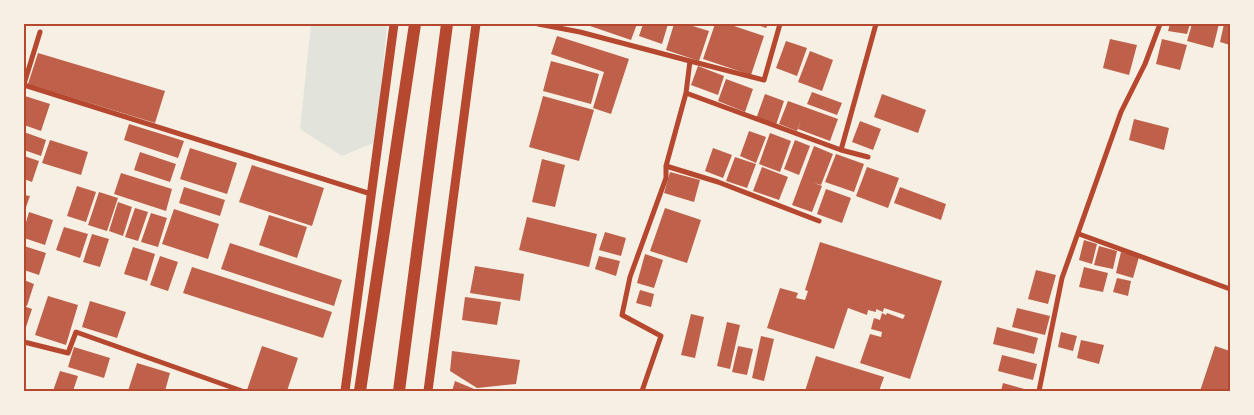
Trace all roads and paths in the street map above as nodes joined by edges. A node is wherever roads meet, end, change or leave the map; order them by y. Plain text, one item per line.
1 (394, 24) edge
2 (415, 24) edge
3 (447, 24) edge
4 (476, 24) edge
5 (538, 24) edge
6 (780, 24) edge
7 (876, 24) edge
8 (1160, 24) edge
9 (40, 32) dead end
10 (690, 61) junction
11 (24, 84) edge
12 (686, 93) junction
13 (841, 150) junction
14 (868, 157) dead end
15 (666, 166) junction
16 (371, 194) junction
17 (819, 221) dead end
18 (1079, 234) junction
19 (1230, 289) edge
20 (24, 342) edge
21 (242, 391) edge
22 (344, 391) edge
23 (360, 391) edge
24 (399, 391) edge
25 (428, 391) edge
26 (642, 391) edge
27 (1039, 391) edge

1 - 16 street
2 - 23 main road
3 - 24 main road
4 - 25 street
5 - 10 street
6 - 10 street
7 - 13 street
8 - 18 street
9 - 11 street
10 - 12 street
11 - 16 street
12 - 13 street
12 - 15 street
13 - 14 street
15 - 17 street
15 - 26 street
16 - 22 street
18 - 19 street
18 - 27 street
20 - 21 street

